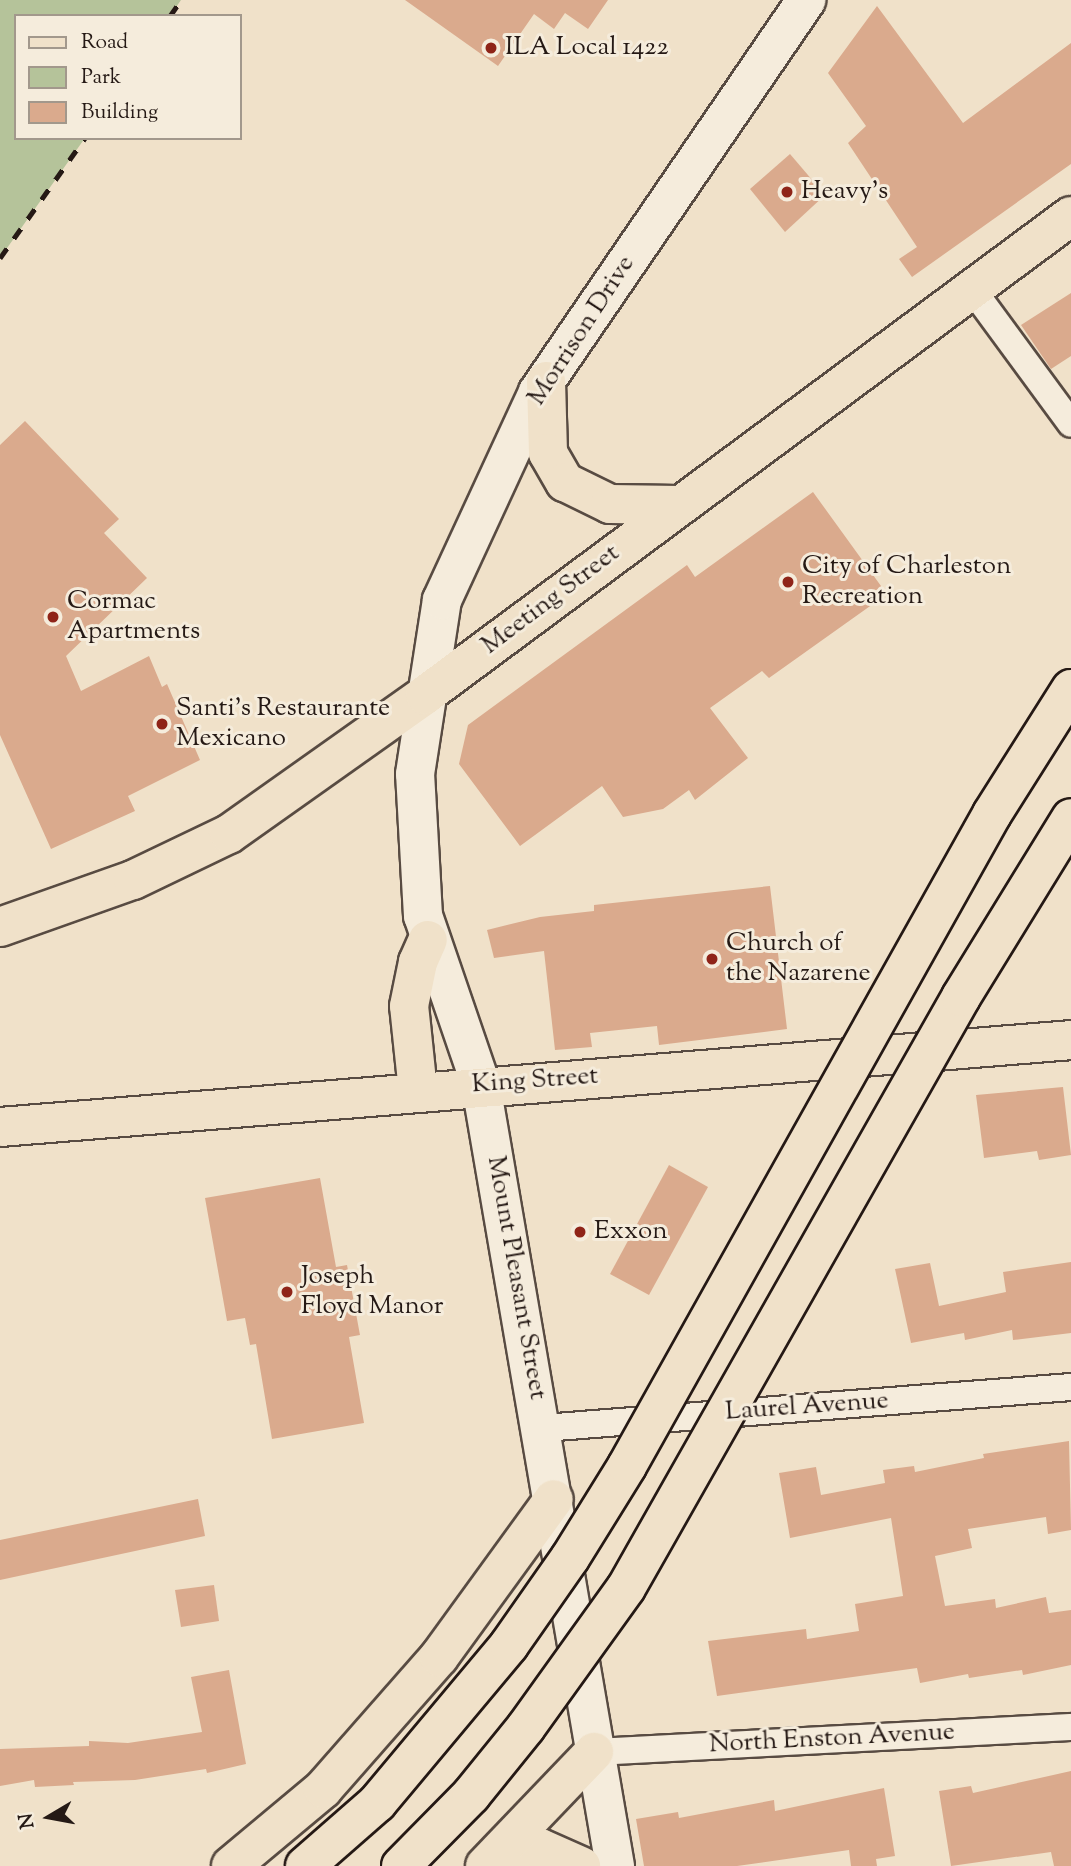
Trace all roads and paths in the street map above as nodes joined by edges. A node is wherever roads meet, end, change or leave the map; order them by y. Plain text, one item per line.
1 (806, 0) edge
2 (1071, 216) edge
3 (972, 289) junction
4 (546, 381) junction
5 (1071, 424) edge
6 (679, 505) junction
7 (1071, 690) edge
8 (425, 695) junction
9 (1071, 818) edge
10 (0, 927) edge
11 (428, 940) junction
12 (1071, 1040) edge
13 (481, 1085) junction
14 (418, 1091) junction
15 (0, 1127) edge
16 (1071, 1387) edge
17 (543, 1428) junction
18 (554, 1499) junction
19 (1071, 1727) edge
20 (594, 1752) junction
21 (494, 1857) edge
22 (231, 1866) edge
23 (305, 1866) edge
24 (401, 1866) edge
25 (582, 1866) edge
26 (615, 1866) edge

1 - 4 main road, Morrison Drive
2 - 3 main road, Meeting Street
3 - 5 street
3 - 6 main road, Meeting Street
4 - 6 main road
4 - 8 main road, Morrison Drive
6 - 8 main road, Meeting Street
7 - 23 main road, bridge
8 - 10 main road, Meeting Street
8 - 11 main road, Mount Pleasant Street
9 - 24 main road, bridge
11 - 13 main road, Mount Pleasant Street
11 - 14 main road
12 - 13 main road, King Street
13 - 14 main road, King Street
13 - 17 main road, Mount Pleasant Street
14 - 15 main road, King Street
16 - 17 street, Laurel Avenue
17 - 18 main road, Mount Pleasant Street
18 - 20 main road, Mount Pleasant Street
18 - 22 main road
19 - 20 street, North Enston Avenue
20 - 21 main road
20 - 26 main road, Mount Pleasant Street
21 - 25 main road

